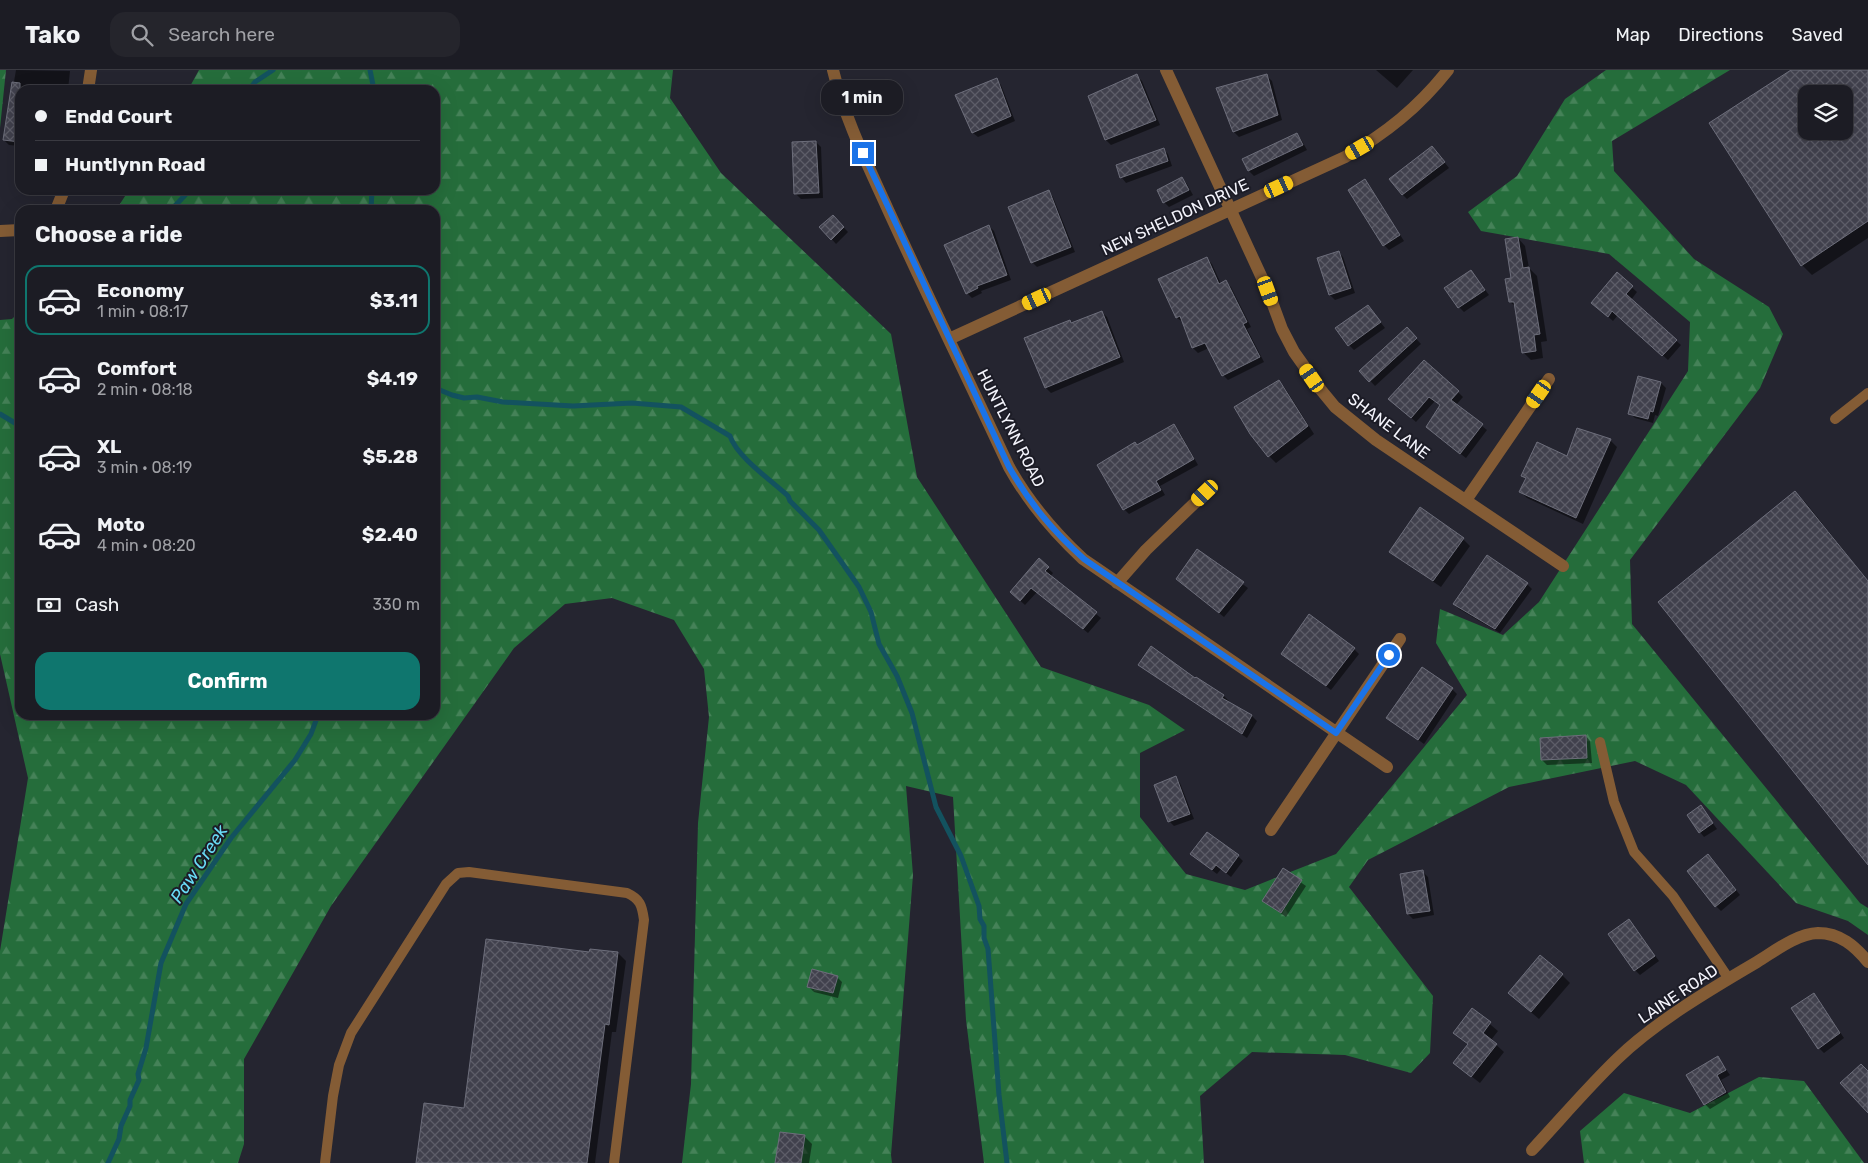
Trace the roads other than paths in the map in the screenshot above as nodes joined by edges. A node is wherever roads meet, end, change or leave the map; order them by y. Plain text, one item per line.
1 (91, 70) edge
2 (833, 70) edge
3 (1166, 70) edge
4 (1448, 70) edge
5 (89, 85) edge
6 (1230, 210) junction
7 (15, 230) edge
8 (0, 231) edge
9 (949, 339) junction
10 (1549, 379) dead end
11 (1868, 394) edge
12 (1836, 419) dead end
13 (1205, 493) dead end
14 (1466, 500) junction
15 (1563, 566) dead end
16 (1117, 583) junction
17 (1400, 639) dead end
18 (1336, 733) junction
19 (1600, 742) dead end
20 (1387, 767) dead end
21 (1271, 830) dead end
22 (1868, 962) edge
23 (1729, 979) junction
24 (1532, 1150) dead end
25 (324, 1163) edge
26 (614, 1163) edge

1 - 5 street
2 - 9 street, HUNTLYNN ROAD
3 - 6 street, SHANE LANE
4 - 6 street, NEW SHELDON DRIVE
6 - 9 street, NEW SHELDON DRIVE
6 - 14 street, SHANE LANE
7 - 8 street
9 - 16 street, HUNTLYNN ROAD
10 - 14 street
11 - 12 lane
13 - 16 street
14 - 15 street, SHANE LANE
16 - 18 street, HUNTLYNN ROAD
17 - 18 street
18 - 20 street, HUNTLYNN ROAD
18 - 21 street
19 - 23 lane
22 - 23 street, LAINE ROAD
23 - 24 street, LAINE ROAD
25 - 26 lane

